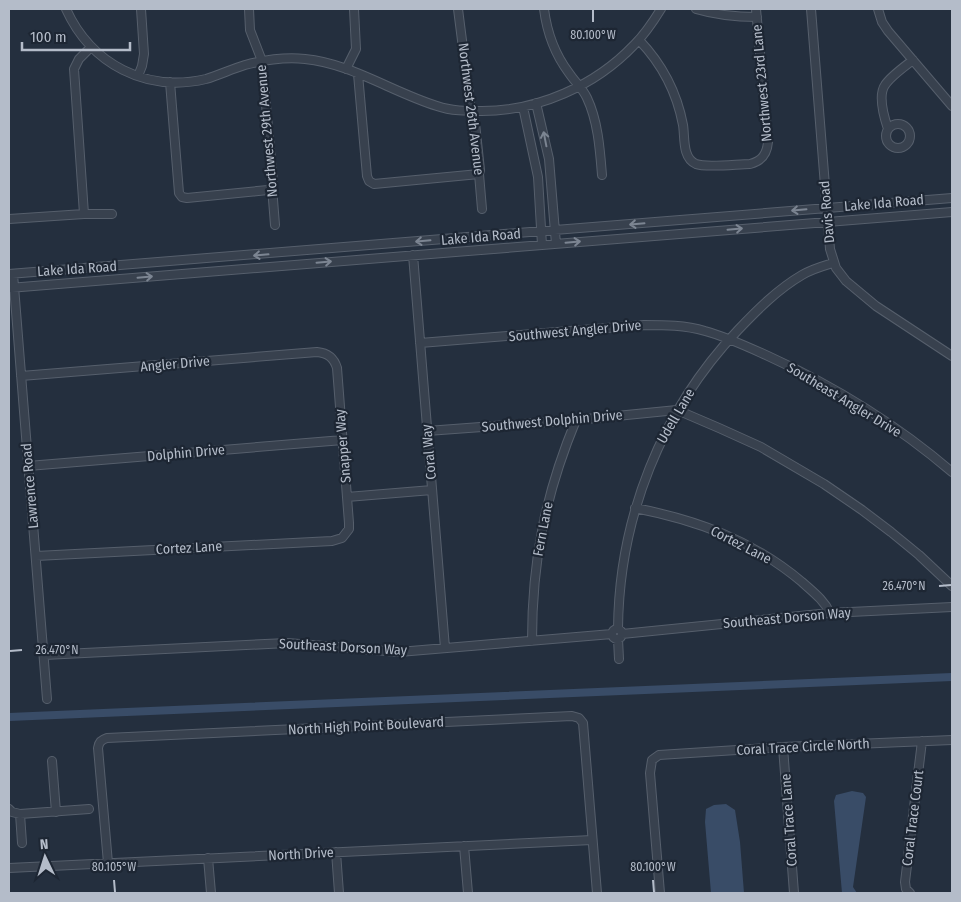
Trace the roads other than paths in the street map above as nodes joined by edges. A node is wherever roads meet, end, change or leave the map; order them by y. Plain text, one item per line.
1 (66, 9) edge
2 (141, 9) edge
3 (249, 9) edge
4 (354, 9) edge
5 (458, 9) edge
6 (544, 9) edge
7 (661, 9) edge
8 (696, 9) edge
9 (811, 9) edge
10 (878, 9) edge
11 (756, 13) edge
12 (640, 40) junction
13 (91, 47) junction
14 (913, 60) junction
15 (262, 61) junction
16 (346, 69) junction
17 (358, 74) junction
18 (138, 76) junction
19 (170, 82) junction
20 (580, 86) junction
21 (536, 104) junction
22 (952, 106) edge
23 (523, 107) junction
24 (471, 111) junction
25 (888, 129) dead end
26 (479, 174) junction
27 (602, 175) dead end
28 (272, 187) junction
29 (952, 198) edge
30 (827, 208) junction
31 (482, 209) dead end
32 (952, 212) edge
33 (84, 214) junction
34 (112, 214) dead end
35 (9, 219) edge
36 (828, 222) junction
37 (275, 225) dead end
38 (555, 230) junction
39 (542, 232) junction
40 (556, 244) junction
41 (542, 245) junction
42 (413, 255) junction
43 (834, 263) junction
44 (11, 274) edge
45 (11, 288) edge
46 (729, 339) junction
47 (420, 343) junction
48 (328, 354) joint
49 (952, 356) edge
50 (21, 376) junction
51 (677, 410) junction
52 (576, 420) junction
53 (427, 432) junction
54 (343, 440) junction
55 (28, 466) junction
56 (952, 472) edge
57 (432, 490) junction
58 (347, 497) junction
59 (635, 508) junction
60 (342, 538) joint
61 (36, 556) junction
62 (952, 586) edge
63 (952, 607) edge
64 (830, 613) junction
65 (617, 634) junction
66 (532, 641) junction
67 (445, 648) junction
68 (44, 655) junction
69 (619, 660) dead end
70 (47, 699) dead end
71 (952, 740) edge
72 (922, 741) junction
73 (783, 747) junction
74 (52, 761) dead end
75 (9, 809) edge
76 (89, 809) dead end
77 (56, 812) junction
78 (20, 814) junction
79 (592, 840) junction
80 (22, 843) dead end
81 (464, 846) junction
82 (336, 852) junction
83 (208, 858) junction
84 (108, 863) junction
85 (9, 868) edge
86 (211, 893) edge
87 (339, 893) edge
88 (468, 893) edge
89 (597, 893) edge
90 (660, 893) edge
91 (794, 893) edge
92 (910, 893) edge

1 - 13 street
2 - 18 street
3 - 15 street, Northwest 29th Avenue
4 - 16 street
5 - 24 street, Northwest 26th Avenue
6 - 20 street
7 - 12 street
8 - 11 street
9 - 30 street, Davis Road
10 - 14 street
11 - 12 street, Northwest 23rd Lane
12 - 20 street
13 - 18 street
13 - 33 street
14 - 22 street
14 - 25 street
15 - 16 street
15 - 19 street
15 - 28 street, Northwest 29th Avenue
16 - 17 street
17 - 24 street
17 - 26 street
18 - 19 street
19 - 28 street
20 - 21 street
20 - 27 street
21 - 23 street
38 -> 21 street
23 - 24 street
23 - 39 street
24 - 26 street, Northwest 26th Avenue
26 - 31 street, Northwest 26th Avenue
28 - 37 street, Northwest 29th Avenue
29 - 30 street, Lake Ida Road
30 - 36 street, Davis Road
30 -> 38 street, Lake Ida Road
32 - 36 street, Lake Ida Road
33 - 34 street
33 - 35 street
40 -> 36 street, Lake Ida Road
36 - 43 street, Davis Road
38 - 39 street, Lake Ida Road
38 - 40 street
39 - 41 street
39 -> 44 street, Lake Ida Road
40 - 41 street, Lake Ida Road
41 - 42 street, Lake Ida Road
45 -> 42 street, Lake Ida Road
42 - 47 street, Coral Way
43 - 46 street, Udell Lane
43 - 49 street, Davis Road
44 - 45 street, Lawrence Road
45 - 50 street, Lawrence Road
46 - 47 street, Southwest Angler Drive
46 - 51 street, Udell Lane
46 - 56 street, Southeast Angler Drive
47 - 53 street, Coral Way
48 - 50 street, Angler Drive
48 - 54 street, Snapper Way
50 - 55 street, Lawrence Road
51 - 52 street, Southwest Dolphin Drive
51 - 59 street, Udell Lane
51 - 62 street
52 - 53 street, Southwest Dolphin Drive
52 - 66 street, Fern Lane
53 - 57 street, Coral Way
54 - 55 street, Dolphin Drive
54 - 58 street, Snapper Way
55 - 61 street, Lawrence Road
57 - 58 street
57 - 67 street, Coral Way
58 - 60 street, Snapper Way
59 - 64 street, Cortez Lane
59 - 65 street, Udell Lane
60 - 61 street, Cortez Lane
61 - 68 street, Lawrence Road
63 - 64 street, Southeast Dorson Way
64 - 65 street, Southeast Dorson Way
65 - 66 street, Southeast Dorson Way
65 - 69 street, Udell Lane
66 - 67 street, Southeast Dorson Way
67 - 68 street, Southeast Dorson Way
68 - 70 street, Lawrence Road
71 - 72 street, Coral Trace Circle North
72 - 73 street, Coral Trace Circle North
72 - 92 street, Coral Trace Court
73 - 90 street, Coral Trace Circle North
73 - 91 street, Coral Trace Lane
74 - 77 street
75 - 78 street
76 - 77 street
77 - 78 street
78 - 80 street
79 - 81 street, North Drive
79 - 84 street, North High Point Boulevard
79 - 89 street, North High Point Boulevard
81 - 82 street, North Drive
81 - 88 street
82 - 83 street, North Drive
82 - 87 street
83 - 84 street, North Drive
83 - 86 street
84 - 85 street, North Drive

